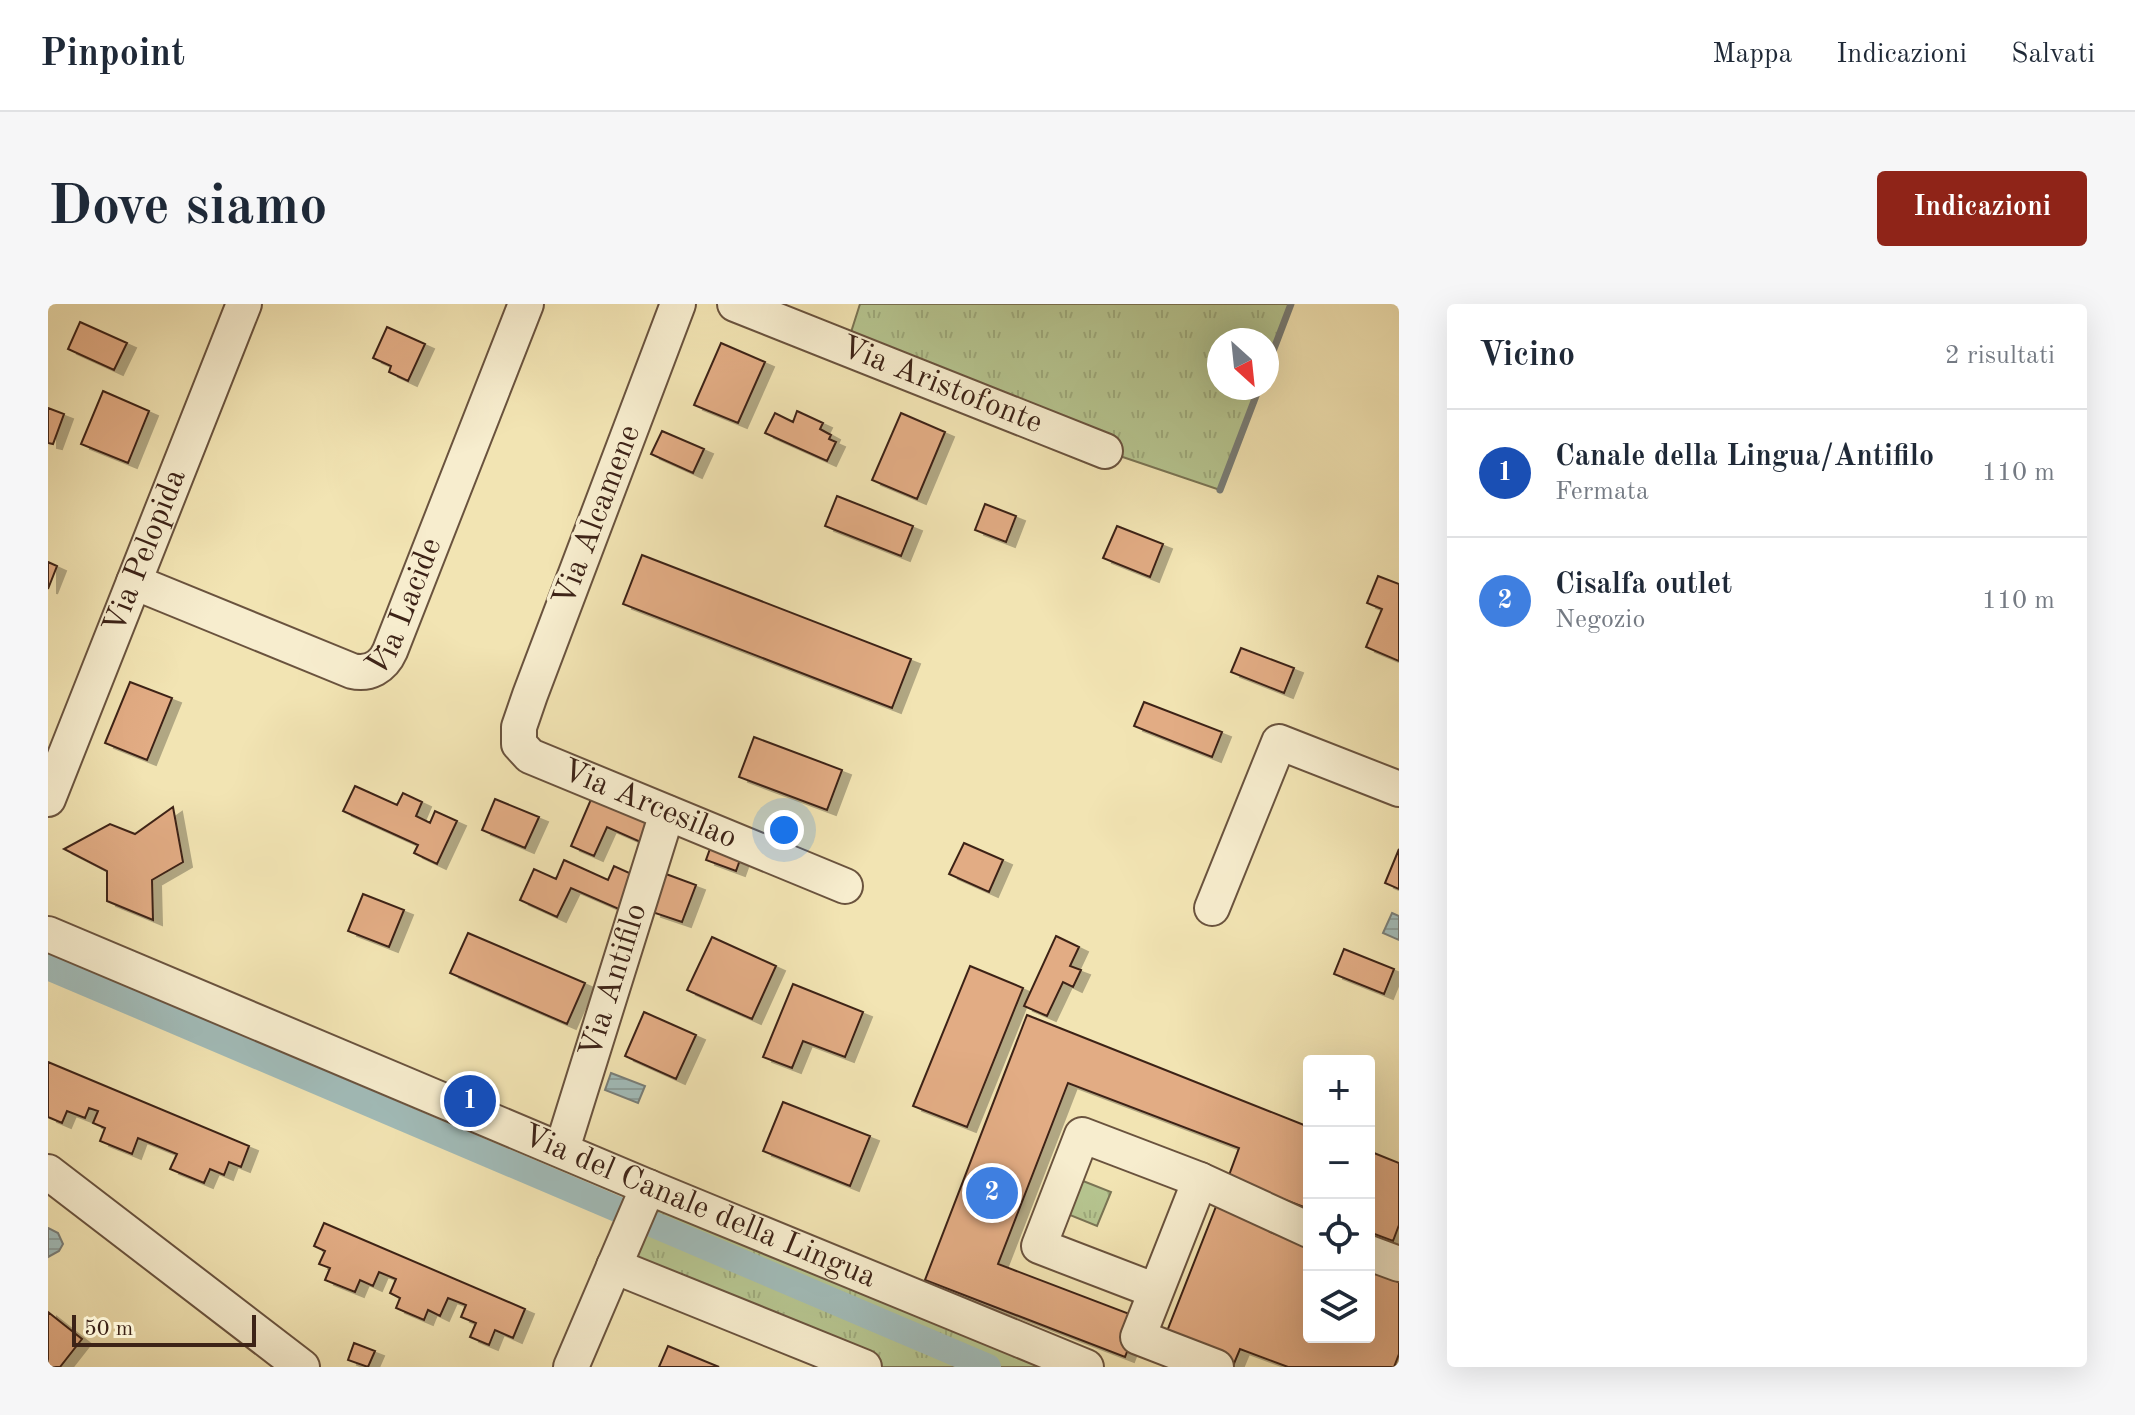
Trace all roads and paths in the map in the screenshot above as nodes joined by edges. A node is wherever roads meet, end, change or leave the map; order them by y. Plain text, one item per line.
1 (244, 304) edge
2 (526, 304) edge
3 (678, 304) edge
4 (735, 304) edge
5 (1105, 451) dead end
6 (134, 582) junction
7 (519, 727) joint
8 (1399, 789) edge
9 (48, 799) edge
10 (667, 813) junction
11 (845, 886) dead end
12 (1212, 908) dead end
13 (48, 934) edge
14 (562, 1149) junction
15 (48, 1172) edge
16 (1200, 1180) junction
17 (646, 1194) junction
18 (1303, 1227) edge
19 (619, 1254) junction
20 (1375, 1255) edge
21 (1399, 1264) edge
22 (1156, 1291) junction
23 (263, 1356) edge
24 (302, 1367) edge
25 (571, 1367) edge
26 (864, 1367) edge
27 (1086, 1367) edge
28 (1216, 1367) edge

1 - 6 street, Via Pelopida
2 - 6 street, Via Lacide
3 - 7 street, Via Alcamene
4 - 5 street, Via Aristofonte
6 - 9 street, Via Pelopida
7 - 10 street, Via Arcesilao
8 - 12 street
10 - 11 street, Via Arcesilao
10 - 14 street, Via Antifilo
13 - 14 street, Via del Canale della Lingua
14 - 17 street, Via del Canale della Lingua
15 - 23 street
16 - 18 street
16 - 22 street
16 - 22 street
17 - 19 street
17 - 27 street, Via del Canale della Lingua
19 - 25 street
19 - 26 street
20 - 21 street
22 - 28 street
23 - 24 street

